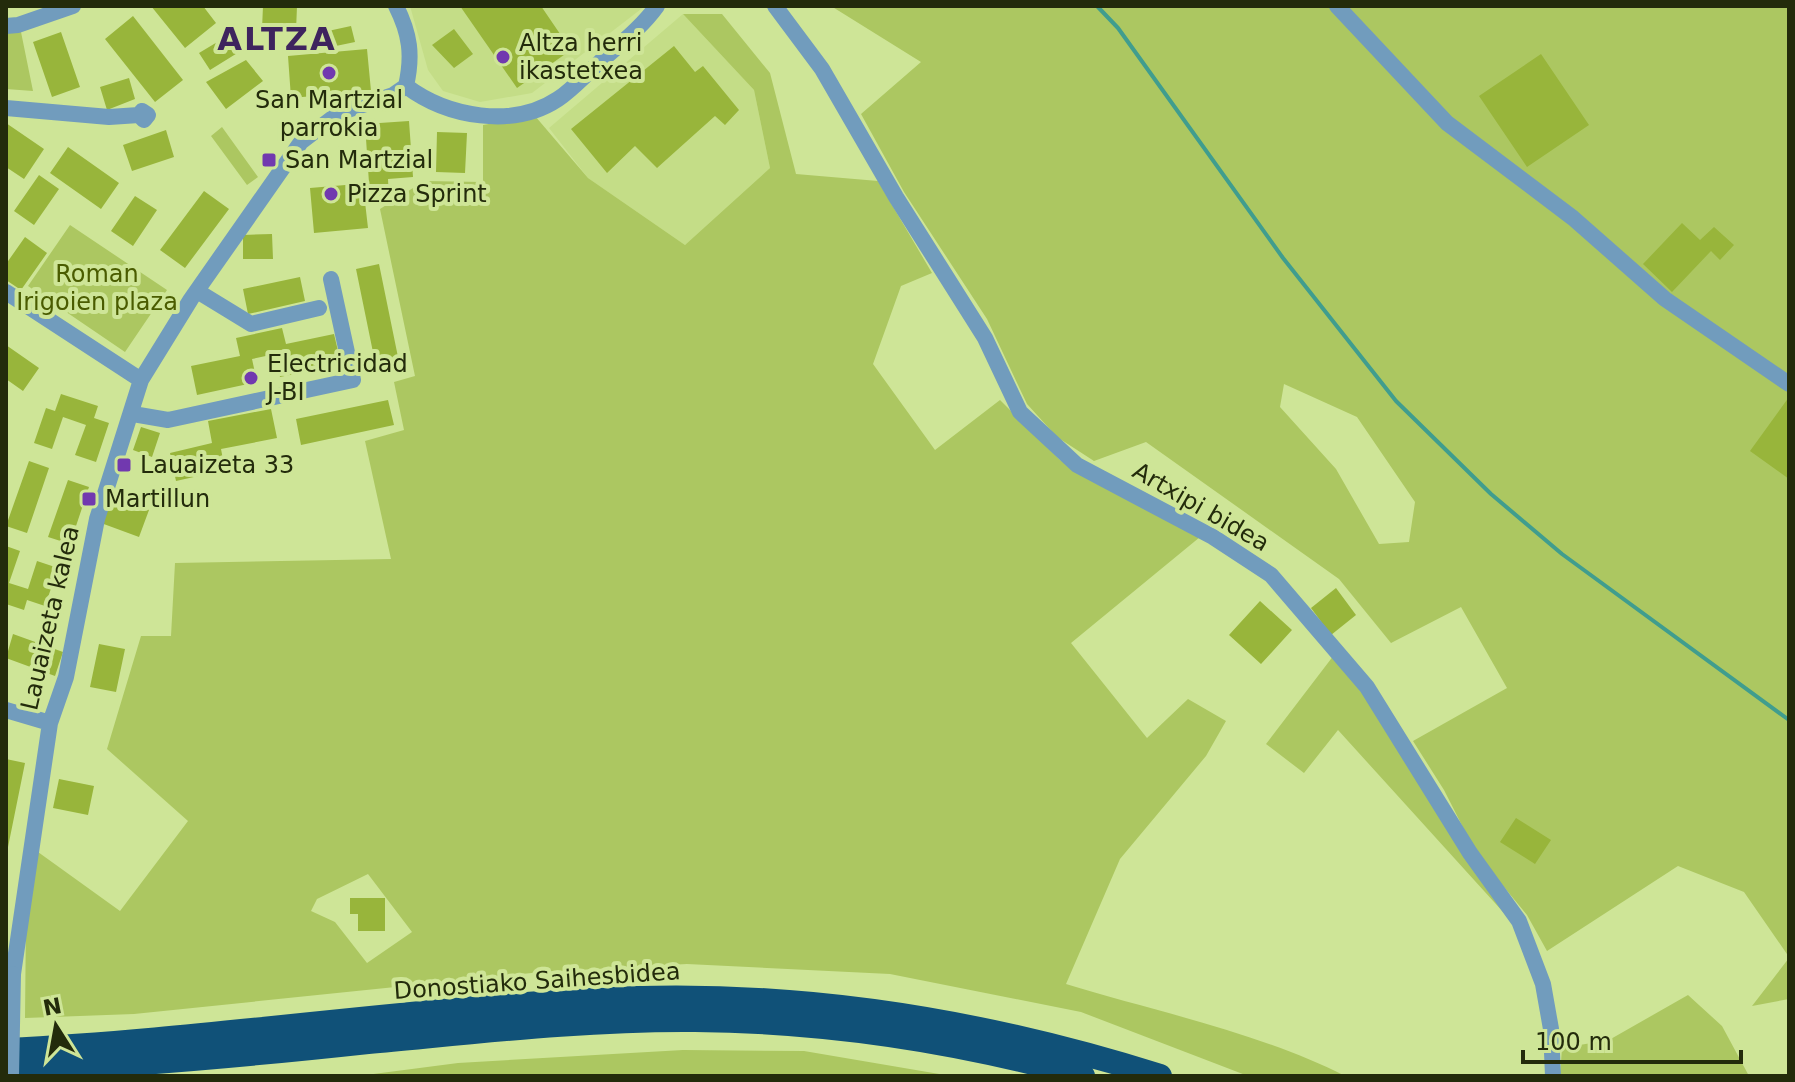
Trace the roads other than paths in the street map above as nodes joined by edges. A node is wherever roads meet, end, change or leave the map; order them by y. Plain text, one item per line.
1 (73, 6) edge
2 (396, 6) edge
3 (657, 6) edge
4 (775, 6) edge
5 (1337, 6) edge
6 (6, 26) edge
7 (406, 86) junction
8 (6, 108) edge
9 (139, 115) dead end
10 (331, 279) dead end
11 (197, 291) junction
12 (6, 292) edge
13 (319, 308) dead end
14 (141, 380) junction
15 (1789, 384) edge
16 (133, 414) junction
17 (6, 710) edge
18 (50, 723) junction
19 (6, 1050) edge
20 (6, 1071) edge
21 (11, 1076) edge
22 (1083, 1076) edge
23 (1160, 1076) edge
24 (1553, 1076) edge

1 - 6 street
2 - 7 street
3 - 7 street
4 - 24 street, Artxipi bidea
5 - 15 street
7 - 11 street, Lauaizeta kalea
8 - 9 street
10 - 16 street
11 - 13 street
11 - 14 street, Lauaizeta kalea
12 - 14 street
14 - 16 street, Lauaizeta kalea
16 - 18 street, Lauaizeta kalea
17 - 18 street
18 - 21 street, Lauaizeta kalea, bridge
19 - 23 highway, Donostiako Saihesbidea
20 - 22 highway, Donostiako Saihesbidea

